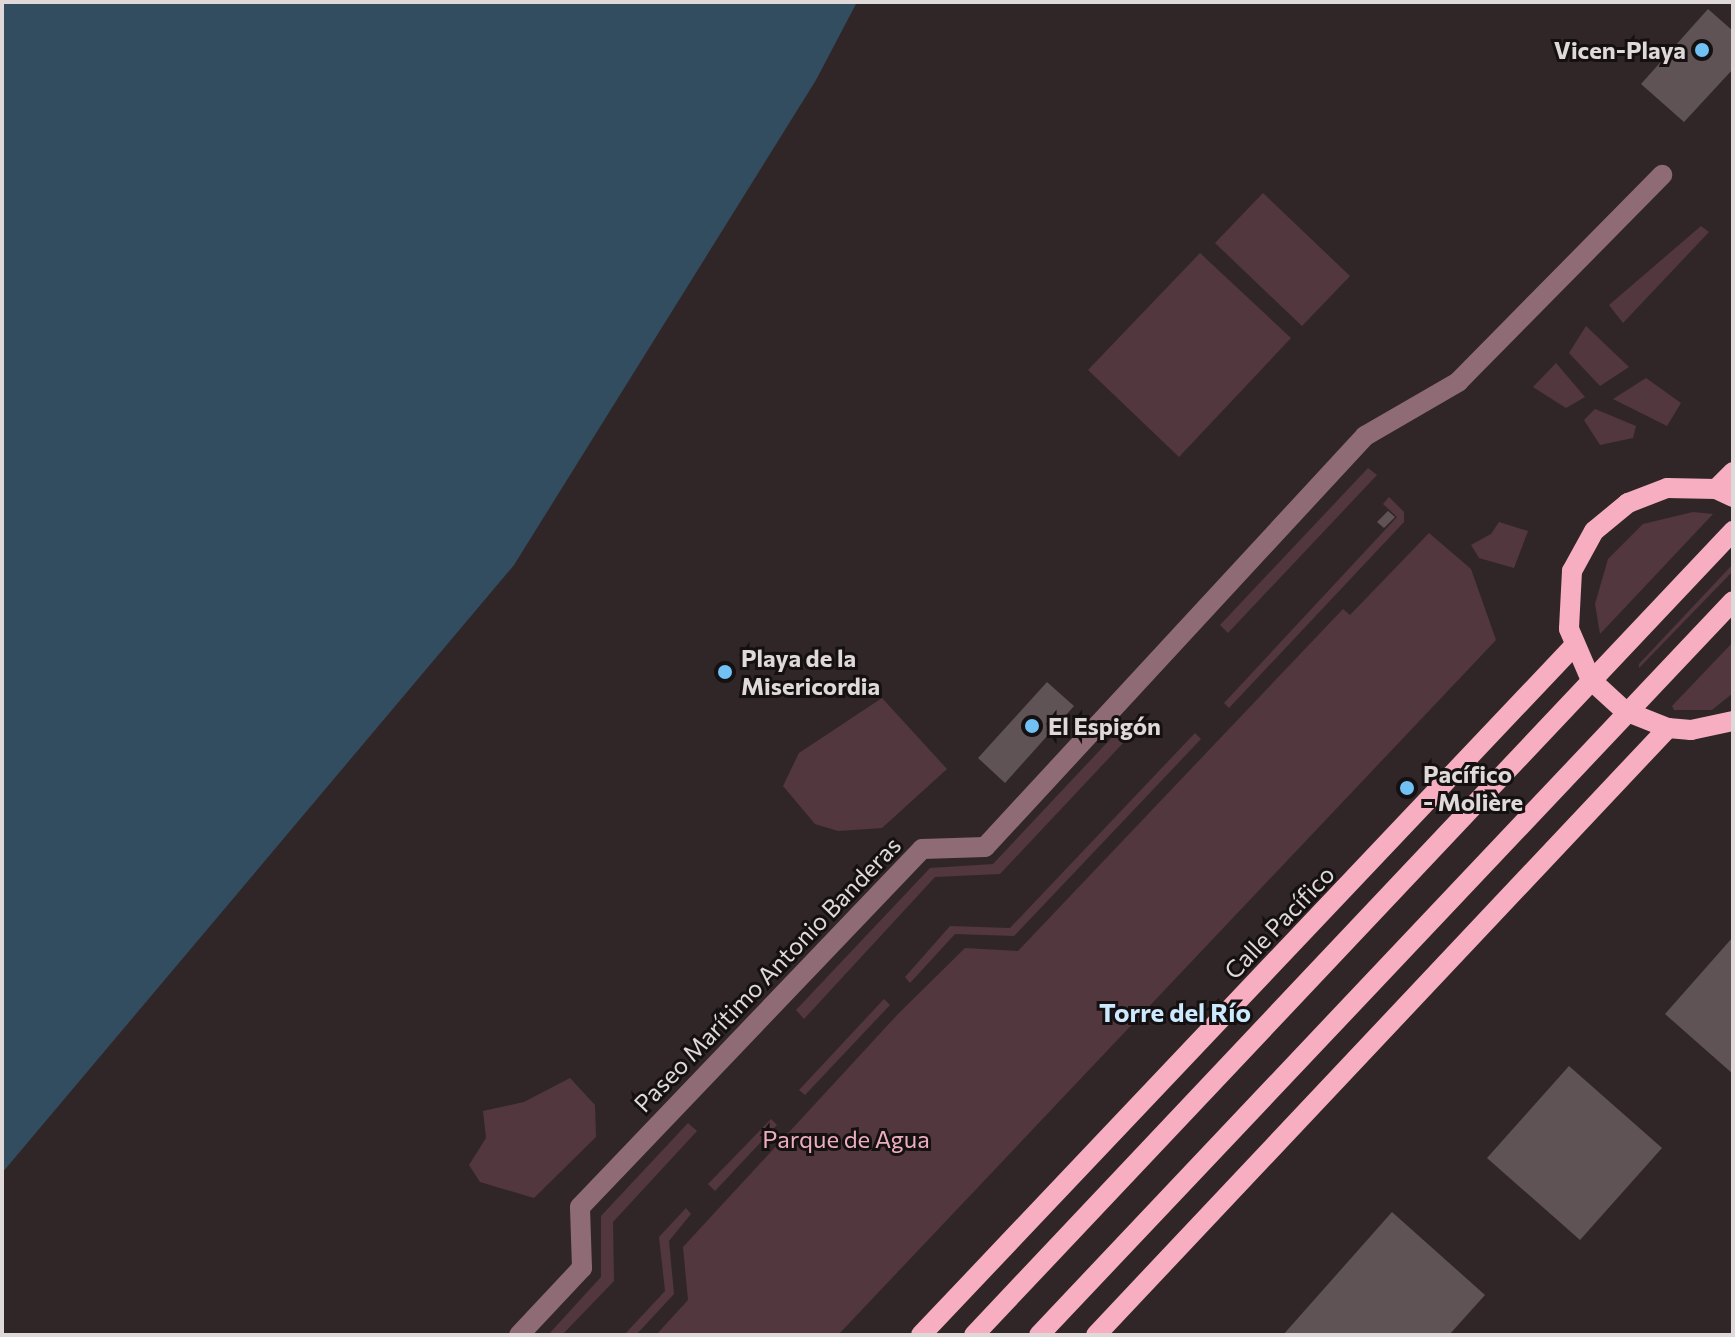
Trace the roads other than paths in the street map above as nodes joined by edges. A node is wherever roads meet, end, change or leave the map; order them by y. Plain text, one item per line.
1 (1662, 175) dead end
2 (1733, 472) edge
3 (1724, 493) edge
4 (1733, 531) edge
5 (1733, 601) edge
6 (1573, 647) junction
7 (1591, 680) junction
8 (1625, 711) junction
9 (1731, 723) edge
10 (1668, 728) junction
11 (519, 1335) edge
12 (921, 1335) edge
13 (974, 1335) edge
14 (1039, 1335) edge
15 (1096, 1335) edge

1 - 11 street, Paseo Marítimo Antonio Banderas
2 - 3 main road
3 - 6 main road
4 - 7 main road
5 - 8 main road
6 - 7 main road
6 - 12 main road, Calle Pacífico
7 - 8 main road
7 - 13 main road
8 - 10 main road
8 - 14 main road
9 - 10 main road
10 - 15 main road

